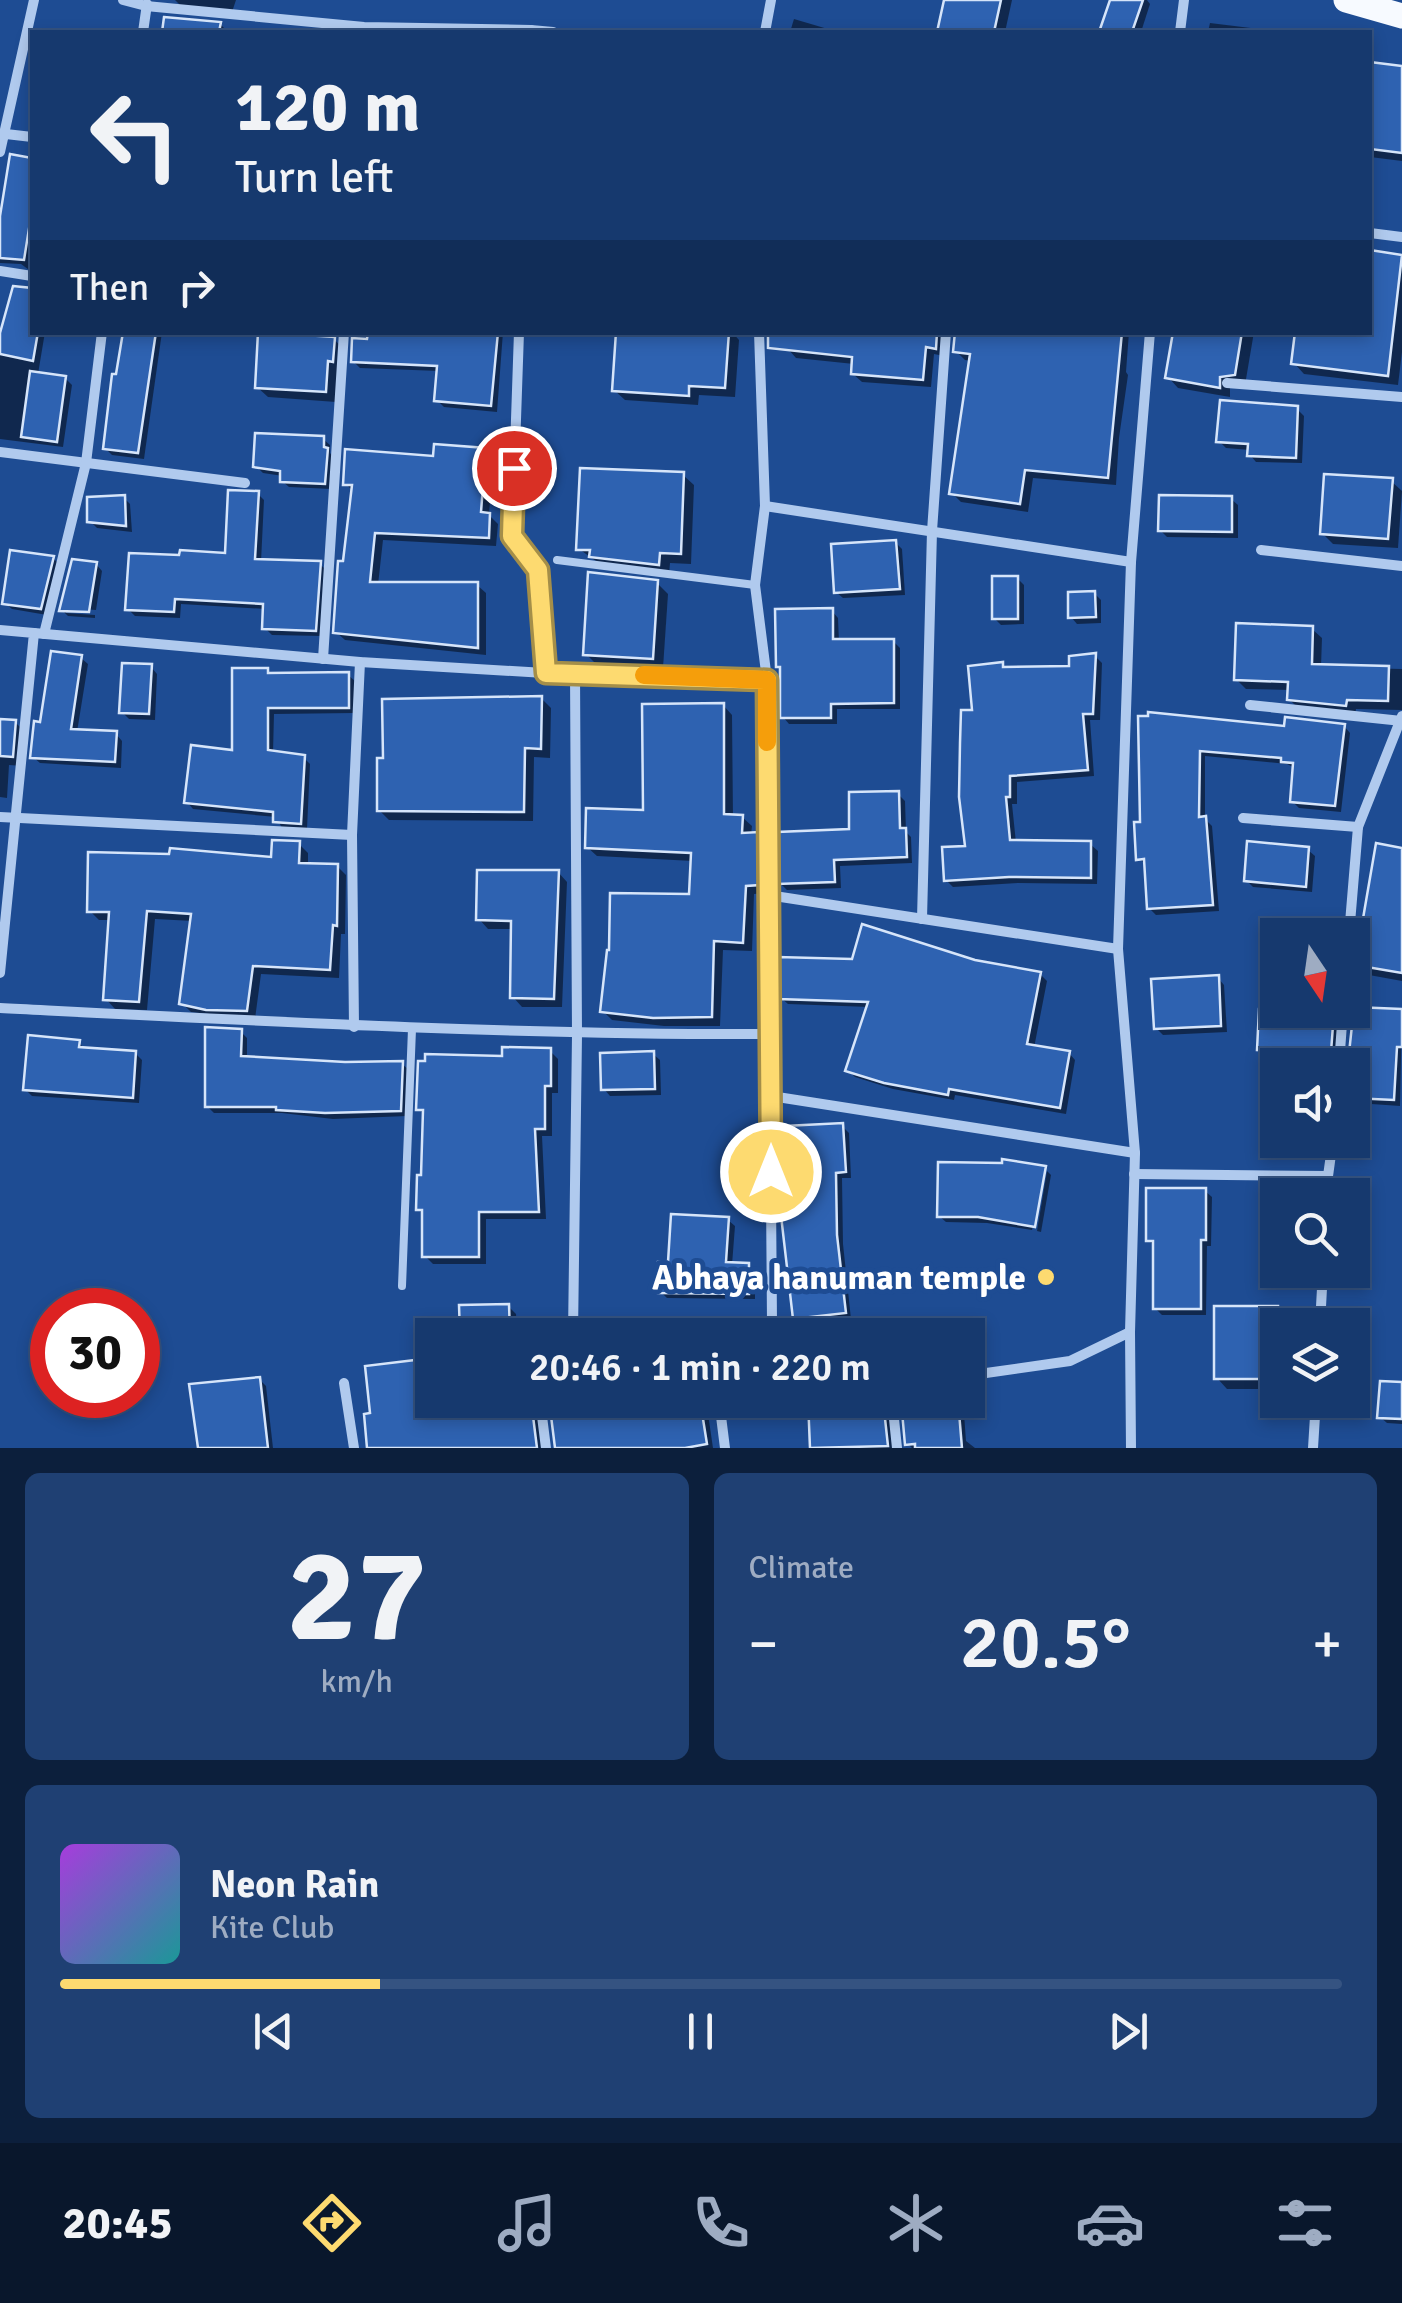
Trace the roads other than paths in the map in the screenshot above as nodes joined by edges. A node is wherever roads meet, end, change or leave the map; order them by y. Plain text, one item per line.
1 (34, 0) edge
2 (123, 0) edge
3 (772, 0) edge
4 (1184, 0) edge
5 (1346, 0) edge
6 (147, 3) edge
7 (1402, 16) edge
8 (143, 30) edge
9 (364, 30) edge
10 (765, 30) edge
11 (1180, 30) edge
12 (6, 134) junction
13 (30, 137) edge
14 (0, 152) edge
15 (1372, 233) edge
16 (1402, 236) edge
17 (0, 271) edge
18 (30, 276) edge
19 (102, 335) edge
20 (344, 335) edge
21 (519, 335) edge
22 (758, 335) edge
23 (946, 335) edge
24 (1150, 335) edge
25 (1227, 382) dead end
26 (1402, 397) edge
27 (0, 452) edge
28 (86, 463) junction
29 (245, 484) dead end
30 (765, 506) junction
31 (932, 531) junction
32 (1261, 550) dead end
33 (558, 560) dead end
34 (1131, 562) junction
35 (1402, 566) edge
36 (755, 584) junction
37 (0, 630) edge
38 (39, 634) junction
39 (323, 658) junction
40 (360, 662) junction
41 (575, 672) junction
42 (546, 673) junction
43 (767, 680) junction
44 (1250, 705) dead end
45 (1402, 719) edge
46 (0, 817) edge
47 (1243, 818) dead end
48 (16, 819) junction
49 (1358, 827) junction
50 (352, 835) junction
51 (768, 895) junction
52 (922, 918) junction
53 (1350, 918) edge
54 (1118, 949) junction
55 (0, 973) edge
56 (0, 1008) edge
57 (354, 1026) junction
58 (412, 1029) junction
59 (771, 1034) junction
60 (577, 1035) junction
61 (771, 1096) junction
62 (1135, 1153) junction
63 (1330, 1158) edge
64 (1134, 1174) junction
65 (1328, 1176) joint
66 (402, 1286) dead end
67 (572, 1318) edge
68 (772, 1318) edge
69 (1130, 1332) junction
70 (985, 1373) edge
71 (344, 1383) dead end
72 (542, 1418) edge
73 (721, 1418) edge
74 (894, 1418) edge
75 (1315, 1418) edge
76 (354, 1448) edge
77 (546, 1448) edge
78 (725, 1448) edge
79 (897, 1448) edge
80 (1131, 1448) edge
81 (1313, 1448) edge

1 - 12 street
2 - 6 street
3 - 10 street
4 - 11 street
5 - 7 main road
6 - 8 street
6 - 9 street
12 - 13 street
12 - 14 street
15 - 16 street
17 - 18 street
19 - 28 street
20 - 39 street
21 - 42 street
22 - 30 street
23 - 31 street
24 - 34 street
25 - 26 street
27 - 28 street
28 - 29 street
28 - 38 street
30 - 31 street
30 - 36 street
31 - 34 street
31 - 52 street
32 - 35 street
33 - 36 lane
34 - 54 street
36 - 43 street
37 - 38 street
38 - 39 street
38 - 48 street
39 - 40 street
40 - 42 street
40 - 50 street
41 - 42 street
41 - 43 street
41 - 60 street
43 - 51 street
44 - 45 street
45 - 49 street
46 - 48 street
47 - 49 street
48 - 50 street
48 - 55 street
49 - 53 street
50 - 57 street
51 - 52 street
51 - 59 street
52 - 54 street
54 - 62 street
56 - 57 street
57 - 58 street
58 - 60 street
58 - 66 lane
59 - 60 street
59 - 61 street
60 - 67 street
61 - 62 street
61 - 68 street
62 - 64 street
63 - 65 street
64 - 65 street
64 - 69 street
69 - 70 street
69 - 80 street
71 - 76 street
72 - 77 street
73 - 78 street
74 - 79 street
75 - 81 street

